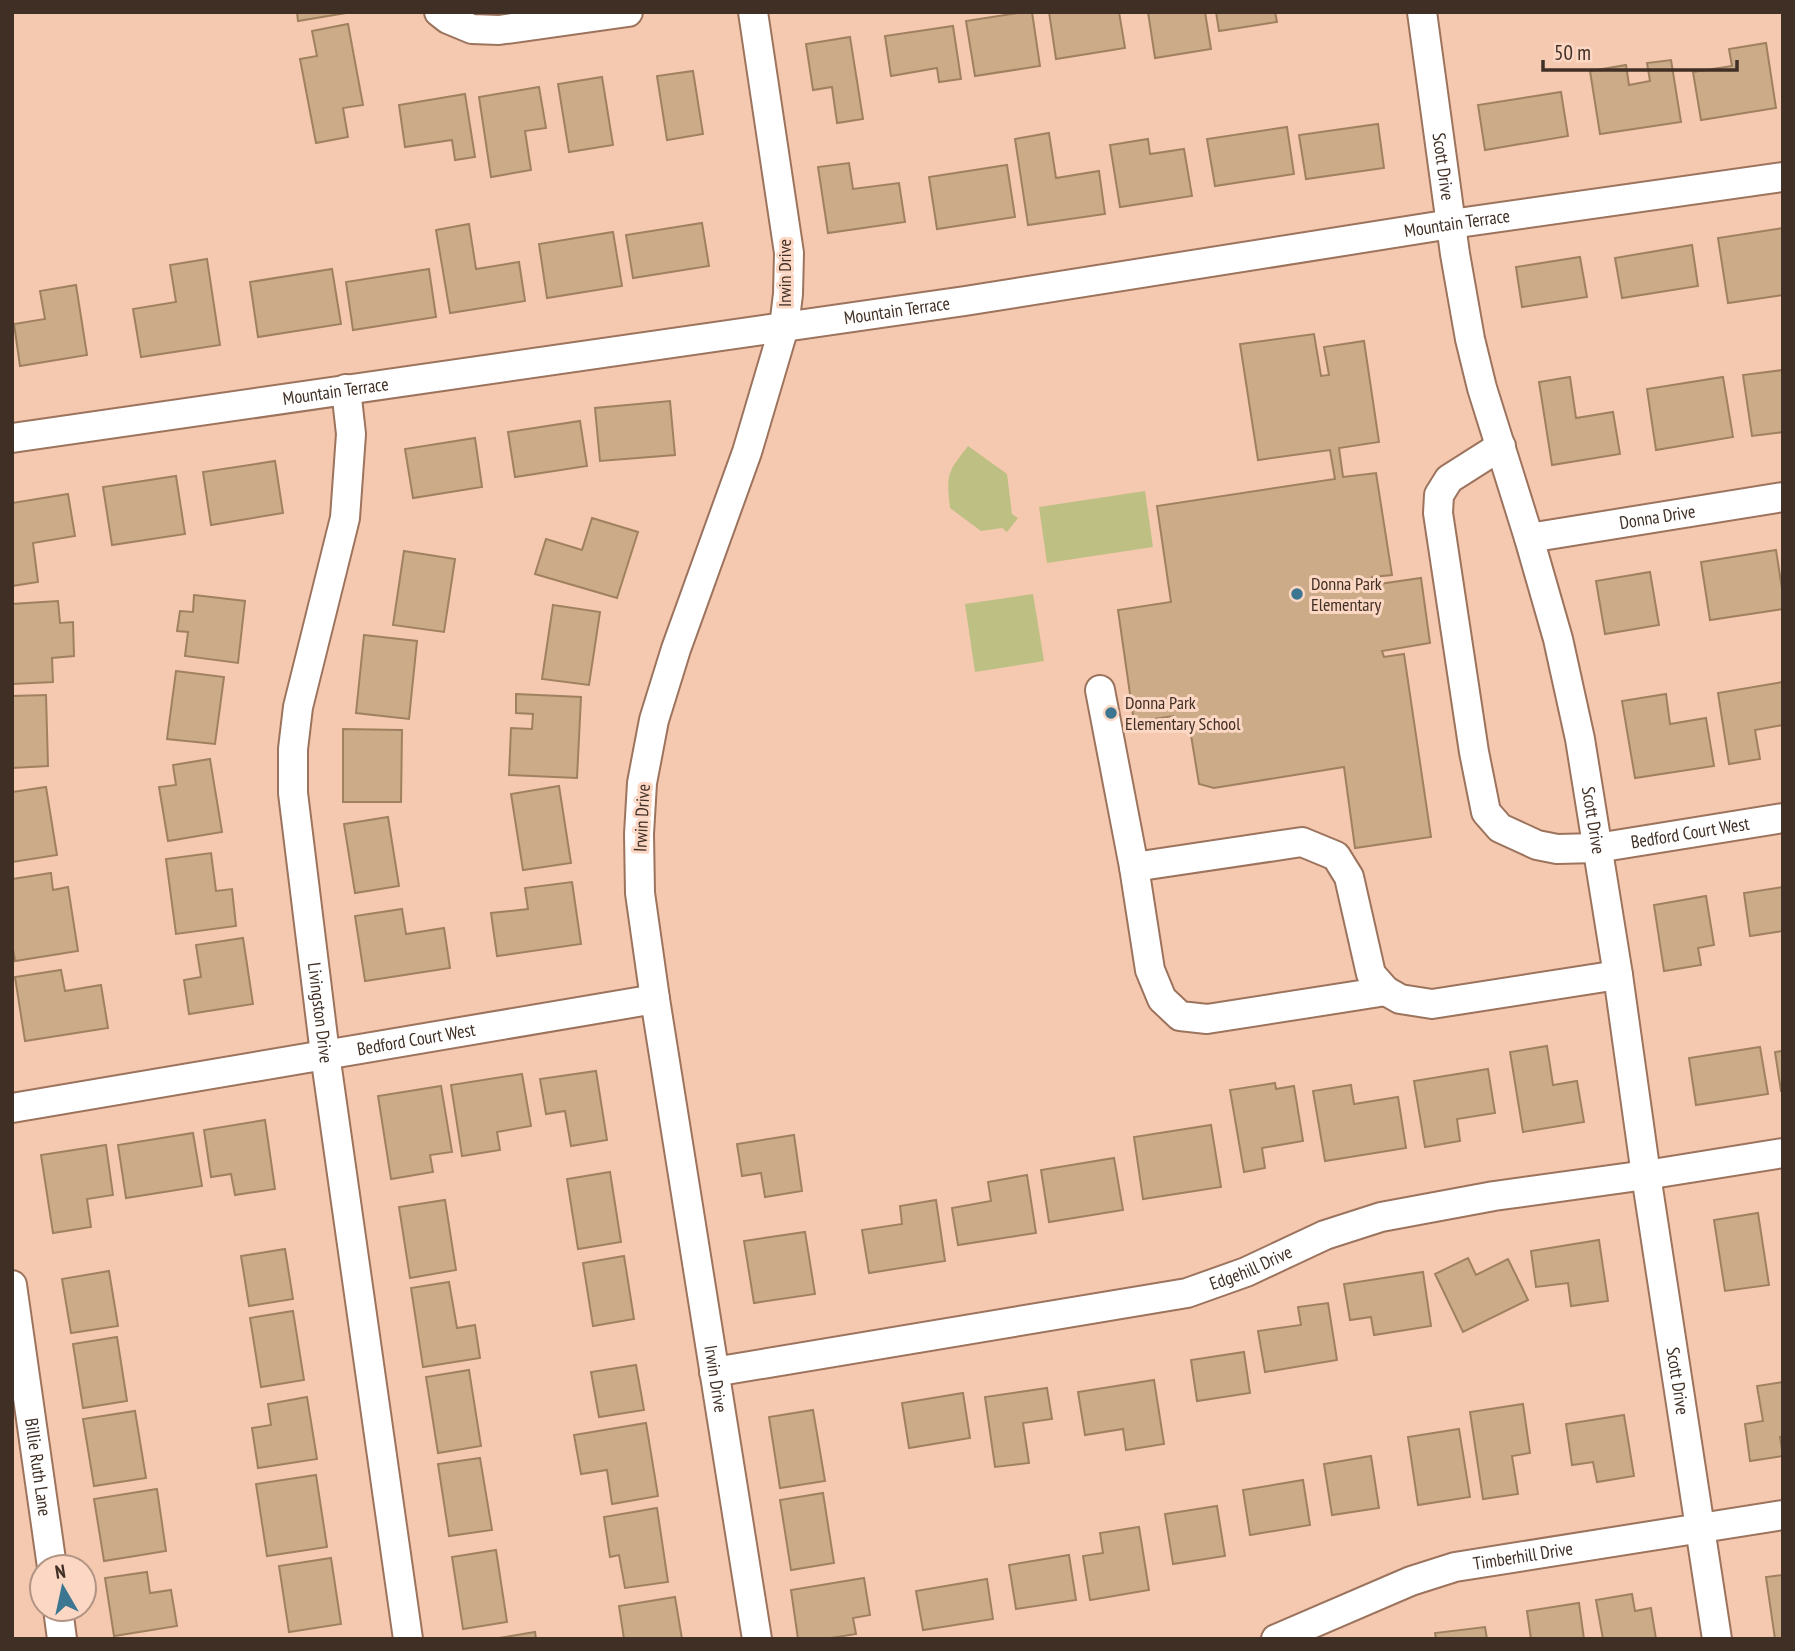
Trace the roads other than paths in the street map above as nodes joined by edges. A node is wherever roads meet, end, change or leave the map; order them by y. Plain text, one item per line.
1 (439, 12) edge
2 (628, 12) edge
3 (753, 12) edge
4 (1422, 12) edge
5 (1783, 177) edge
6 (1451, 224) junction
7 (784, 327) junction
8 (346, 389) junction
9 (12, 438) edge
10 (1501, 446) junction
11 (1783, 497) edge
12 (1529, 538) junction
13 (1100, 690) dead end
14 (1783, 818) edge
15 (1597, 848) junction
16 (1134, 867) junction
17 (1618, 975) junction
18 (1386, 991) junction
19 (655, 999) junction
20 (325, 1054) junction
21 (12, 1108) edge
22 (1783, 1153) edge
23 (1646, 1175) junction
24 (12, 1285) edge
25 (714, 1372) junction
26 (1783, 1515) edge
27 (1699, 1528) junction
28 (50, 1553) edge
29 (408, 1639) edge
30 (757, 1639) edge
31 (1276, 1639) edge
32 (1717, 1639) edge

1 - 2 street
3 - 7 street, Irwin Drive
4 - 6 street, Scott Drive
5 - 6 street, Mountain Terrace
6 - 7 street, Mountain Terrace
6 - 10 street, Scott Drive
7 - 8 street, Mountain Terrace
7 - 19 street, Irwin Drive
8 - 9 street, Mountain Terrace
8 - 20 street, Livingston Drive
10 - 12 street, Scott Drive
10 - 15 street, Bedford Court West
11 - 12 street, Donna Drive
12 - 15 street, Scott Drive
13 - 16 street
14 - 15 street, Bedford Court West
15 - 17 street, Scott Drive
16 - 18 street
16 - 18 street
17 - 18 street
17 - 23 street, Scott Drive
19 - 20 street, Bedford Court West
19 - 25 street, Irwin Drive
20 - 21 street, Bedford Court West
20 - 29 street, Livingston Drive
22 - 23 street, Edgehill Drive
23 - 25 street, Edgehill Drive
23 - 27 street, Scott Drive
24 - 28 street, Billie Ruth Lane
25 - 30 street, Irwin Drive
26 - 27 street, Timberhill Drive
27 - 31 street, Timberhill Drive
27 - 32 street, Scott Drive

